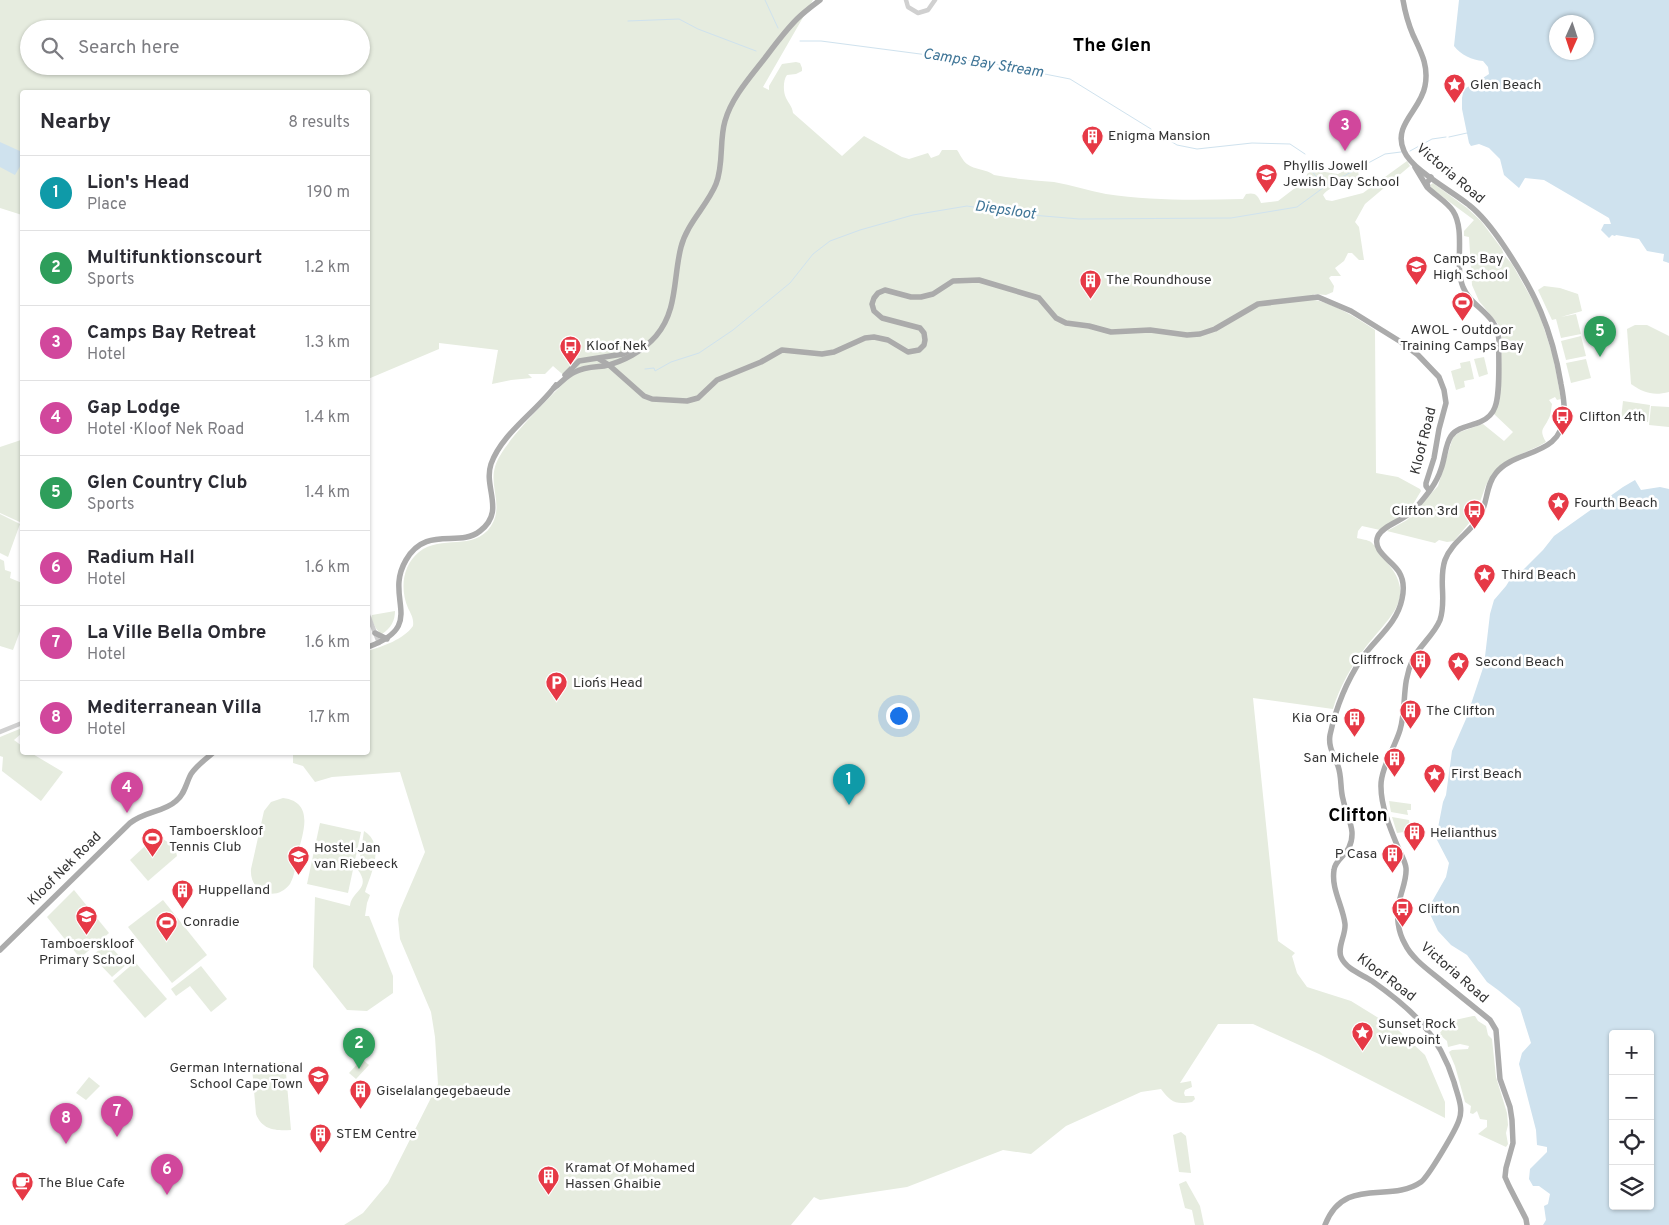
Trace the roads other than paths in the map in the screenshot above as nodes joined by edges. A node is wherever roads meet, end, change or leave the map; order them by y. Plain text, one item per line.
1 (820, 0) edge
2 (906, 0) edge
3 (935, 0) edge
4 (1403, 0) edge
5 (1408, 159) junction
6 (1431, 177) junction
7 (1427, 187) junction
8 (668, 315) junction
9 (596, 359) junction
10 (583, 360) junction
11 (609, 365) junction
12 (596, 367) junction
13 (588, 368) junction
14 (554, 388) junction
15 (1430, 490) junction
16 (370, 619) edge
17 (375, 633) junction
18 (388, 639) junction
19 (379, 643) junction
20 (370, 646) edge
21 (20, 724) edge
22 (0, 732) edge
23 (211, 755) edge
24 (0, 950) edge
25 (1325, 1225) edge
26 (1527, 1225) edge

1 - 8 main road
2 - 3 street
4 - 5 main road, Victoria Road
5 - 6 main road, Victoria Road
5 - 7 main road
6 - 7 main road
6 - 26 main road, Victoria Road
7 - 15 main road
8 - 9 main road
8 - 11 main road
9 - 10 main road
9 - 11 main road
9 - 12 main road
10 - 13 main road
10 - 14 main road
11 - 12 main road
11 - 15 main road, Kloof Road
12 - 13 main road
13 - 14 main road
14 - 18 main road
15 - 25 main road, Kloof Road
16 - 17 street
17 - 18 main road
17 - 19 street
18 - 19 main road
19 - 20 main road
21 - 22 street
23 - 24 main road, Kloof Nek Road

